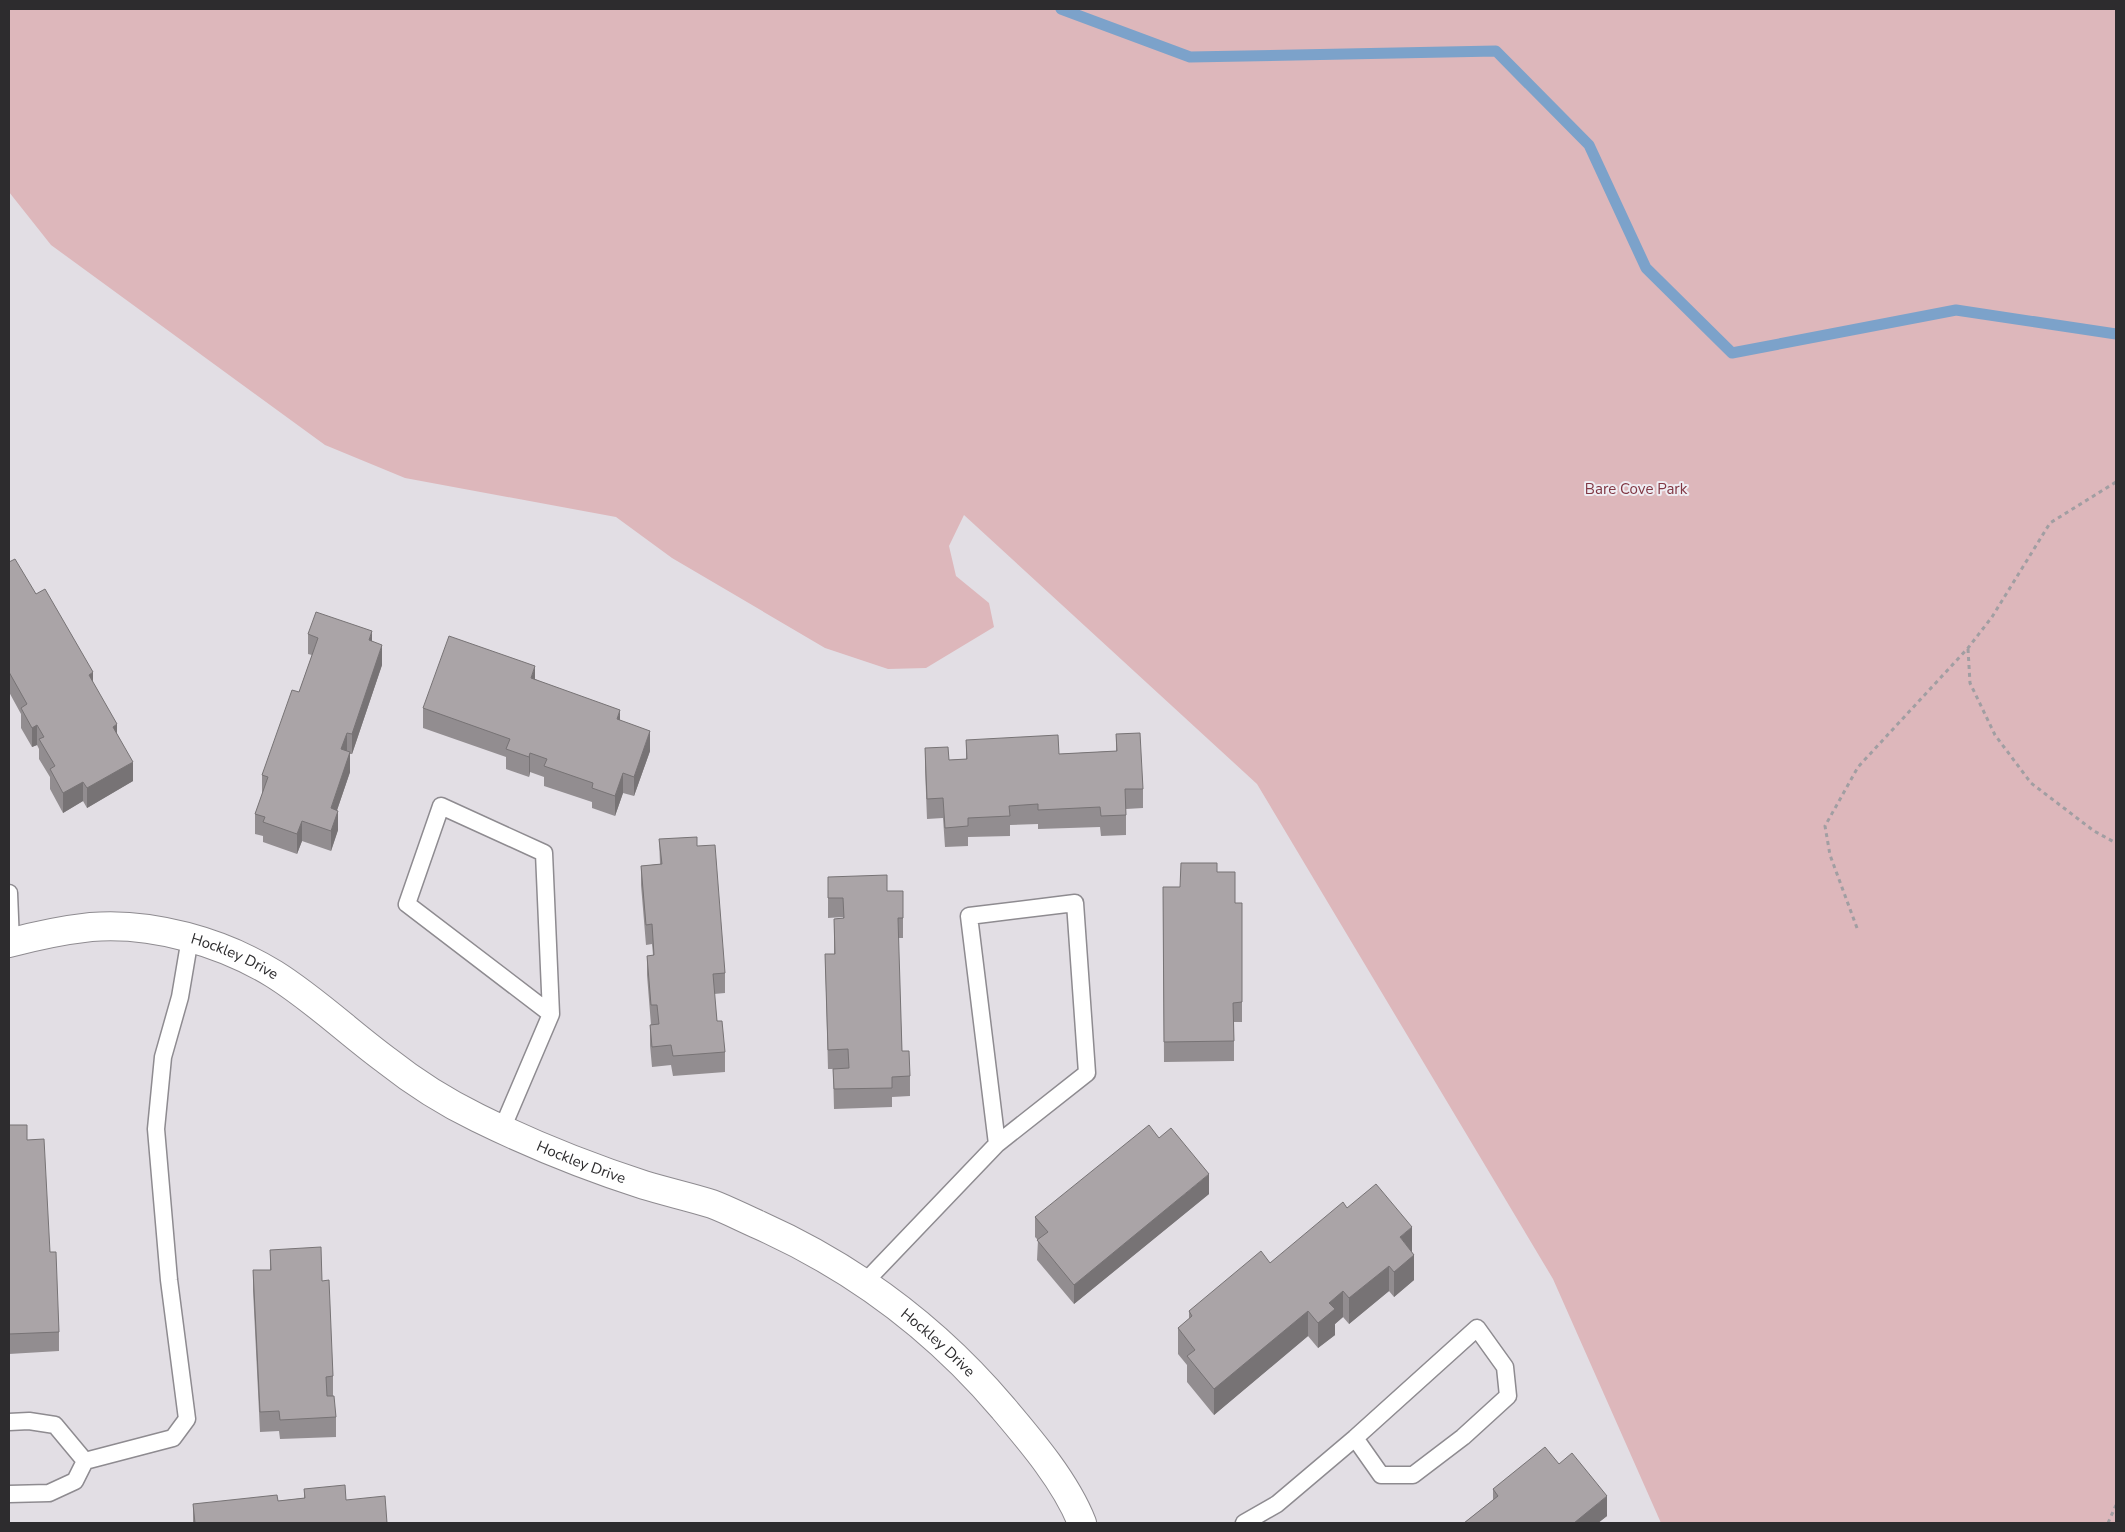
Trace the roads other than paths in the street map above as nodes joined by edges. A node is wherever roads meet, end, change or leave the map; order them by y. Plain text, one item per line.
1 (9, 893) edge
2 (190, 938) junction
3 (10, 942) edge
4 (551, 1014) junction
5 (502, 1129) junction
6 (997, 1144) junction
7 (864, 1282) junction
8 (9, 1422) edge
9 (1355, 1438) junction
10 (85, 1461) junction
11 (9, 1494) edge
12 (1082, 1523) edge
13 (1244, 1523) edge

1 - 3 lane
2 - 3 street, Hockley Drive
2 - 5 street, Hockley Drive
2 - 10 lane
4 - 4 lane
4 - 5 lane
5 - 7 street, Hockley Drive
6 - 6 lane
6 - 7 lane
7 - 12 street, Hockley Drive
8 - 10 lane
9 - 9 lane
9 - 13 lane
10 - 11 lane

